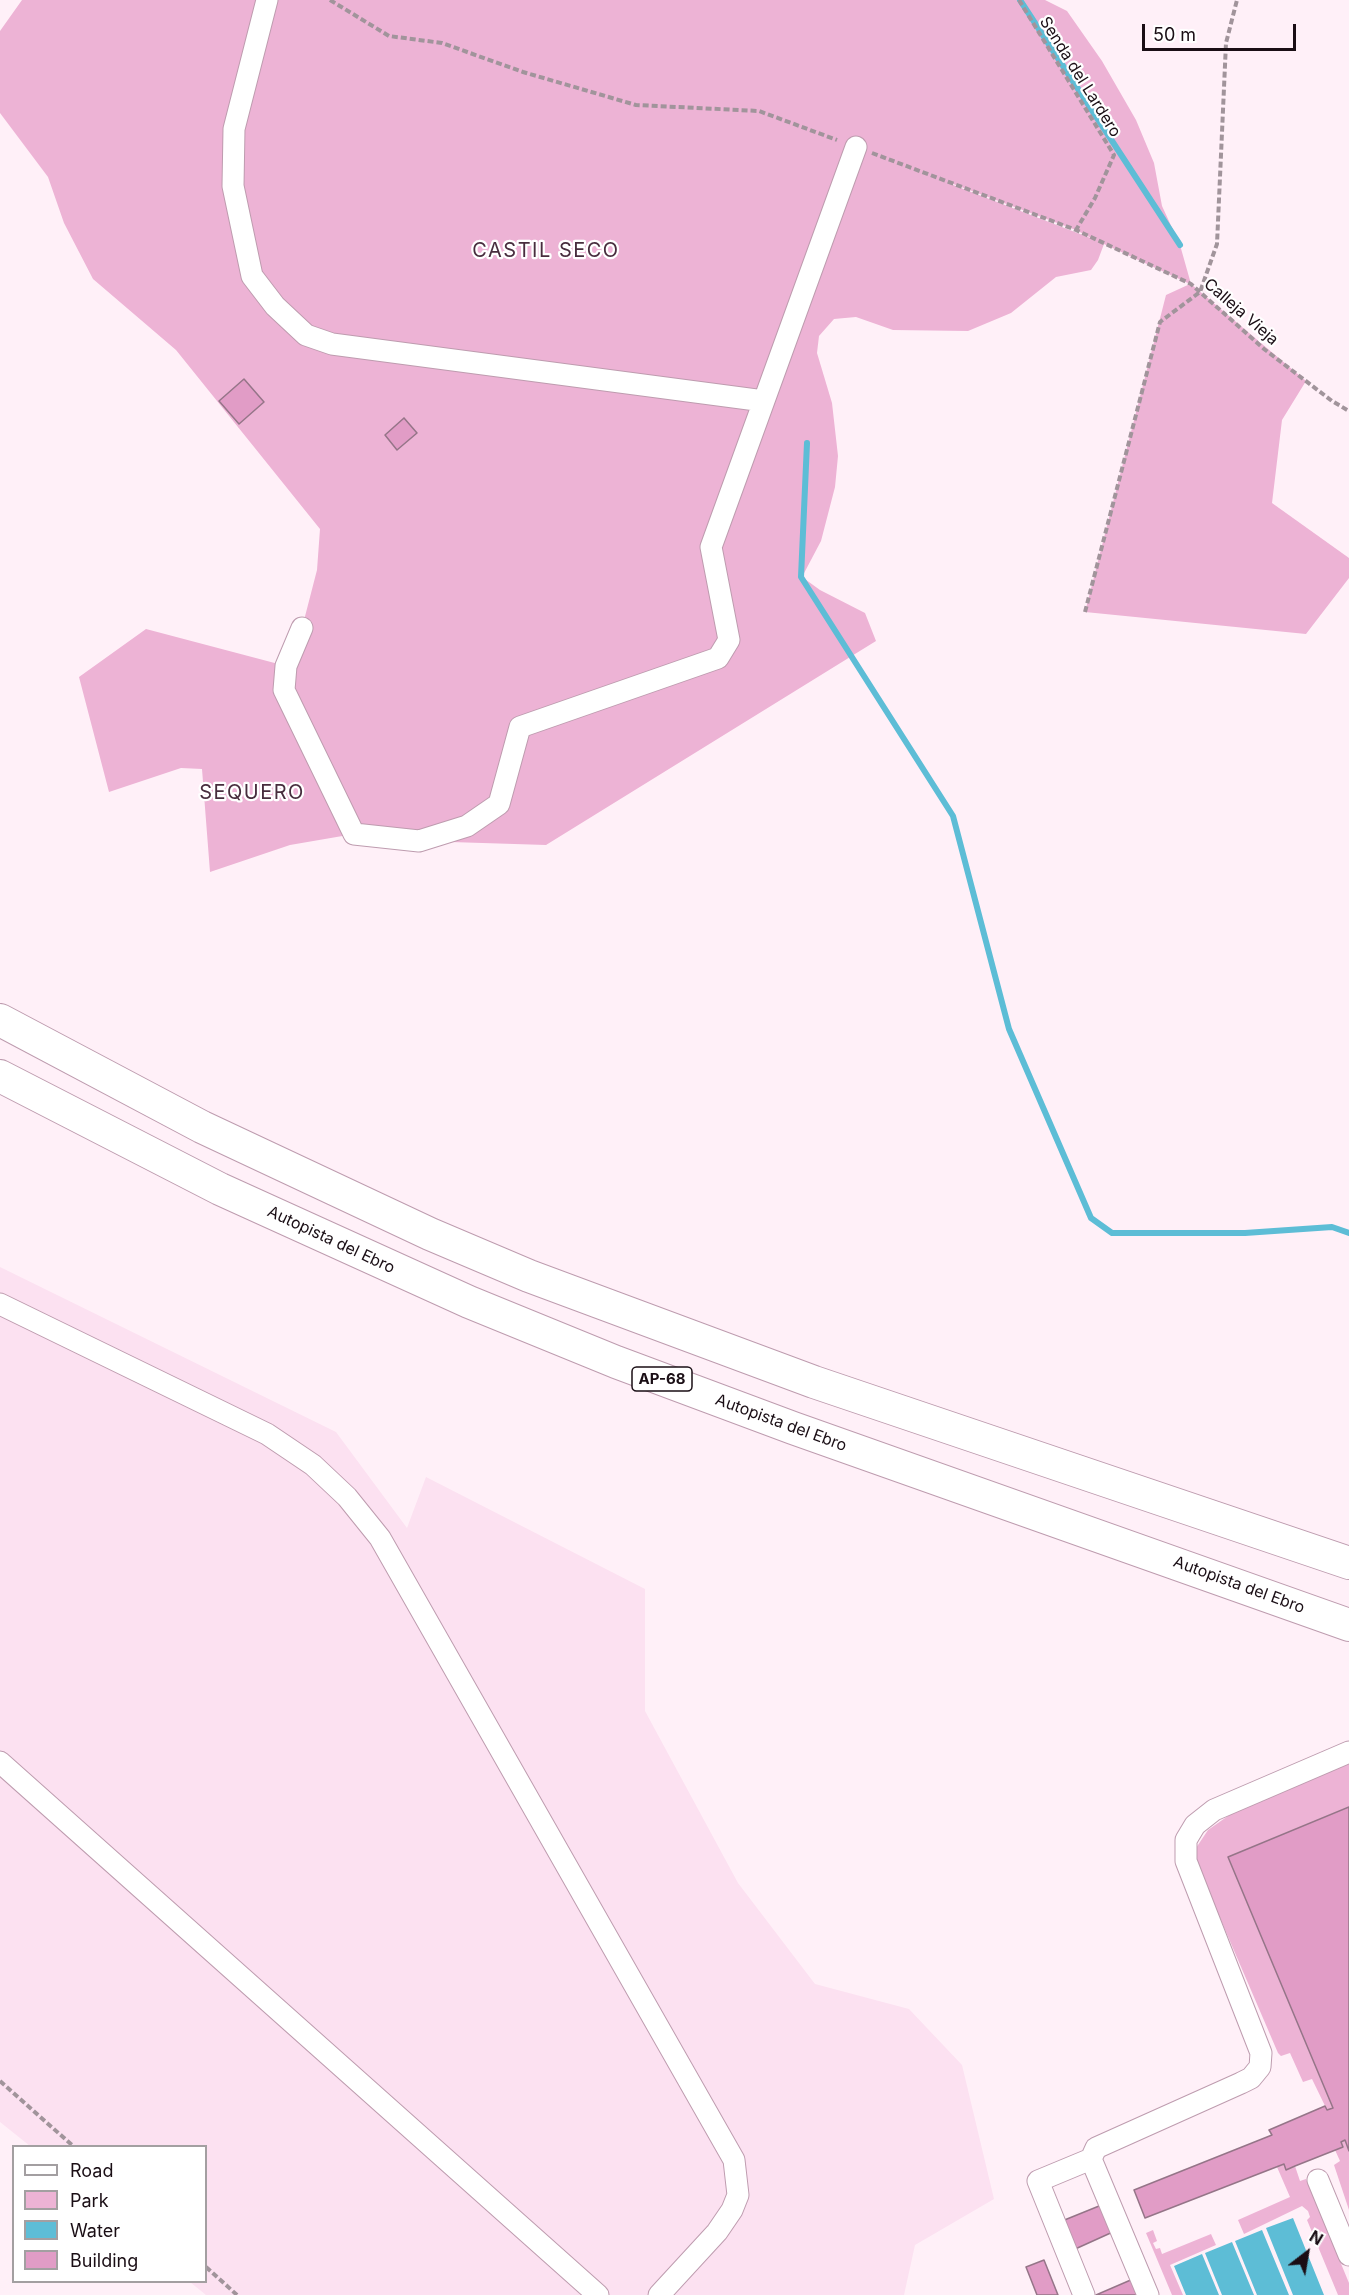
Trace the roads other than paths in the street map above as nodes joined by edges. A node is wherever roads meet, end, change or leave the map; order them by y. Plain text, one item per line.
1 (267, 0) edge
2 (856, 147) road end
3 (764, 401) junction
4 (302, 628) dead end
5 (0, 1020) edge
6 (0, 1076) edge
7 (0, 1304) edge
8 (1349, 1563) edge
9 (1349, 1625) edge
10 (1349, 1752) edge
11 (0, 1762) edge
12 (1090, 2159) junction
13 (1318, 2180) dead end
14 (1349, 2255) edge
15 (598, 2295) edge
16 (659, 2295) edge
17 (1084, 2295) edge
18 (1148, 2295) edge

1 - 3 street
2 - 3 street
3 - 4 street
5 - 8 highway
6 - 9 highway, Autopista del Ebro / AP-68
7 - 16 street
10 - 12 street
11 - 15 street
12 - 17 street
12 - 18 street
13 - 14 street

